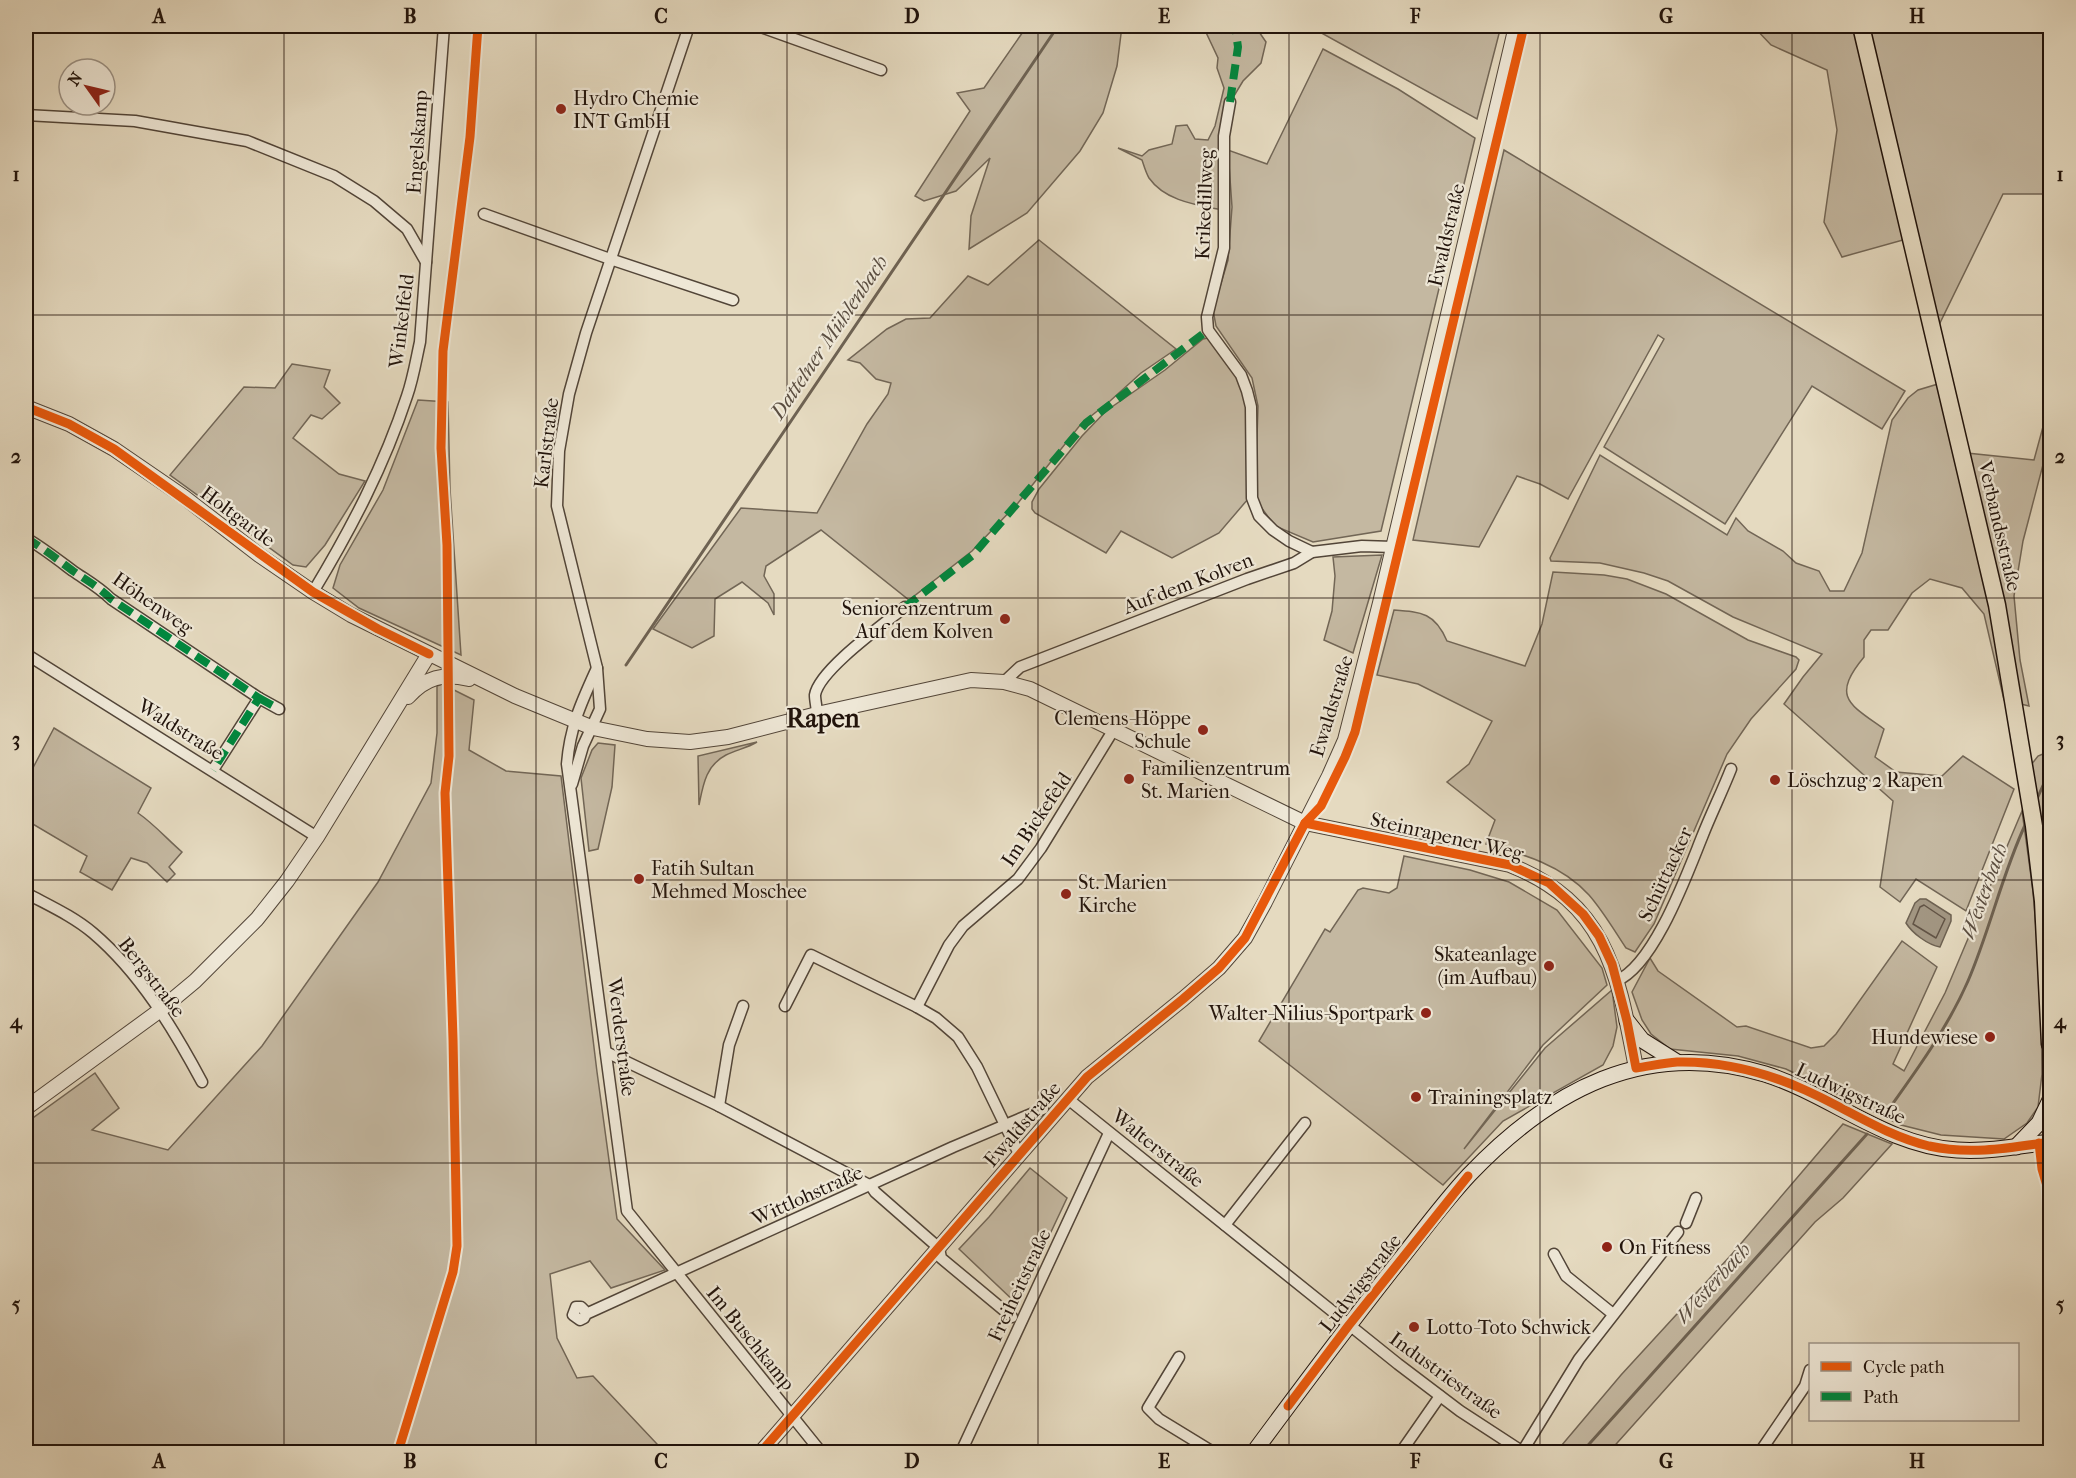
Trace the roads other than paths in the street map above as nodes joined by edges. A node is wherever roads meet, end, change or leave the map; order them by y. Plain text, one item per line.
1 (444, 26) edge
2 (689, 26) edge
3 (758, 26) edge
4 (1516, 26) edge
5 (1861, 26) edge
6 (881, 70) dead end
7 (1230, 102) dead end
8 (26, 115) edge
9 (484, 214) dead end
10 (610, 259) junction
11 (426, 262) junction
12 (733, 300) dead end
13 (26, 407) edge
14 (26, 538) edge
15 (1393, 547) junction
16 (1312, 552) junction
17 (313, 592) junction
18 (905, 607) dead end
19 (26, 654) edge
20 (433, 656) junction
21 (597, 668) junction
22 (1004, 682) junction
23 (488, 683) junction
24 (417, 687) junction
25 (259, 698) junction
26 (397, 708) junction
27 (279, 709) dead end
28 (817, 714) junction
29 (574, 721) junction
30 (593, 729) junction
31 (1114, 729) junction
32 (1731, 769) dead end
33 (213, 770) junction
34 (571, 788) junction
35 (1305, 823) junction
36 (317, 837) junction
37 (26, 892) edge
38 (1617, 981) junction
39 (743, 1006) dead end
40 (785, 1006) dead end
41 (917, 1007) junction
42 (159, 1011) junction
43 (1627, 1021) junction
44 (2050, 1044) edge
45 (606, 1052) junction
46 (1677, 1062) junction
47 (1636, 1068) junction
48 (202, 1082) dead end
49 (1068, 1099) junction
50 (2050, 1100) edge
51 (719, 1106) junction
52 (26, 1108) edge
53 (1043, 1108) dead end
54 (1305, 1124) dead end
55 (1006, 1126) junction
56 (1109, 1133) junction
57 (2050, 1142) edge
58 (2016, 1147) junction
59 (1019, 1154) junction
60 (871, 1186) junction
61 (1696, 1198) dead end
62 (1686, 1223) dead end
63 (1225, 1225) junction
64 (1678, 1232) dead end
65 (939, 1248) junction
66 (1554, 1254) dead end
67 (676, 1274) junction
68 (586, 1314) dead end
69 (1613, 1314) junction
70 (1012, 1317) dead end
71 (1349, 1325) junction
72 (1179, 1357) dead end
73 (1809, 1373) edge
74 (1440, 1396) junction
75 (792, 1417) junction
76 (761, 1452) edge
77 (821, 1452) edge
78 (961, 1452) edge
79 (1213, 1452) edge
80 (1254, 1452) edge
81 (1401, 1452) edge
82 (1522, 1452) edge
83 (1760, 1452) edge

1 - 11 street, Engelskamp
2 - 10 street, Karlstraße
3 - 6 street
4 - 15 street, Ewaldstraße
5 - 44 main road, Verbandsstraße
7 - 16 street, Krikedillweg
8 - 11 street, Winkelfeld
9 - 10 street
10 - 12 street
10 - 21 street, Karlstraße
11 - 17 street, Winkelfeld
13 - 17 street, Holtgarde
14 - 25 street, Höhenweg
15 - 16 street, Auf dem Kolven
15 - 35 street, Ewaldstraße
16 - 22 street, Auf dem Kolven
17 - 20 street, Holtgarde
18 - 28 street
19 - 33 street, Waldstraße
20 - 23 street, Steinrapener Weg
20 - 24 street
20 - 26 street
21 - 29 street
21 - 30 street, Karlstraße
22 - 28 street, Steinrapener Weg
22 - 31 street, Steinrapener Weg
23 - 24 street
23 - 29 street, Steinrapener Weg
24 - 26 street
25 - 27 street, Höhenweg
25 - 33 street
26 - 36 street
28 - 30 street, Steinrapener Weg
29 - 30 street, Steinrapener Weg
29 - 34 street, Werderstraße
30 - 34 street, Werderstraße
31 - 35 street, Steinrapener Weg
31 - 41 street, Im Bickefeld
32 - 38 street, Schüttacker
33 - 36 street, Waldstraße
34 - 45 street, Werderstraße
35 - 38 street, Steinrapener Weg
35 - 49 street, Ewaldstraße
36 - 42 street
37 - 42 street, Bergstraße
38 - 43 street, Steinrapener Weg
39 - 51 street
40 - 41 street
41 - 55 street
42 - 48 street, Bergstraße
42 - 52 street
43 - 46 main road
43 - 47 street, Steinrapener Weg
45 - 51 street
45 - 67 street, Werderstraße
46 - 47 main road, Ludwigstraße
46 - 58 main road, Ludwigstraße
47 - 71 main road, Ludwigstraße
49 - 56 street, Walterstraße
49 - 59 street, Ewaldstraße
50 - 58 main road
51 - 60 street
53 - 55 street, Wittlohstraße
54 - 63 street
55 - 59 street
55 - 60 street, Wittlohstraße
56 - 63 street, Walterstraße
56 - 78 street, Freiheitstraße
57 - 58 main road, Ludwigstraße
59 - 65 street, Ewaldstraße
60 - 65 street
60 - 67 street, Wittlohstraße
61 - 62 street
63 - 71 street, Walterstraße
64 - 69 street
65 - 70 street
65 - 75 street, Ewaldstraße
66 - 69 street
67 - 68 street, Wittlohstraße
67 - 75 street, Im Buschkamp
69 - 82 street
71 - 74 street, Industriestraße
71 - 80 main road, Ludwigstraße
72 - 79 street
73 - 83 street
74 - 81 street
74 - 82 street, Industriestraße
75 - 76 street, Ewaldstraße
75 - 77 street, Im Buschkamp

